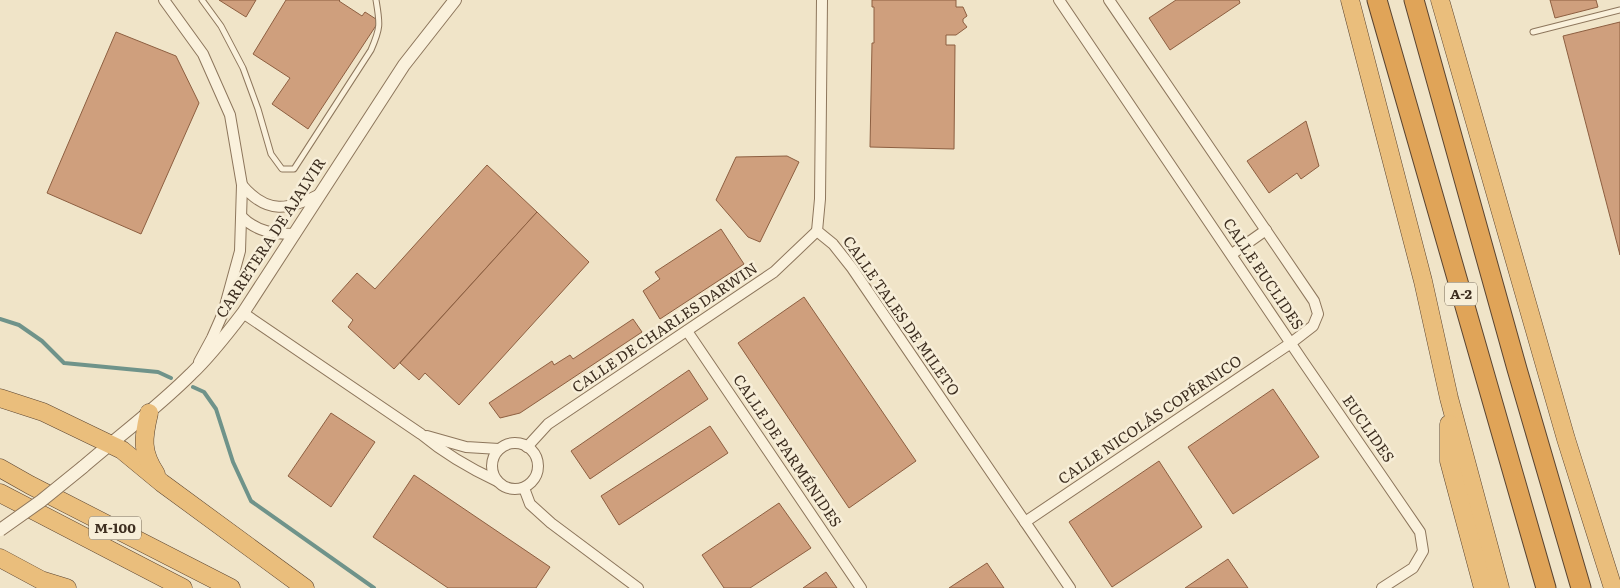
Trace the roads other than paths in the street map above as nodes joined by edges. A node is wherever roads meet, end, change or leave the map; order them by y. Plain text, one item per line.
1 (164, 0) edge
2 (202, 0) edge
3 (376, 0) edge
4 (455, 0) edge
5 (822, 0) edge
6 (1059, 0) edge
7 (1109, 0) edge
8 (1350, 0) edge
9 (1377, 0) edge
10 (1414, 0) edge
11 (1440, 0) edge
12 (1620, 10) edge
13 (1533, 32) dead end
14 (242, 186) junction
15 (320, 194) junction
16 (293, 206) junction
17 (242, 217) junction
18 (304, 220) junction
19 (1266, 230) junction
20 (818, 231) junction
21 (295, 234) junction
22 (1232, 254) junction
23 (243, 312) junction
24 (687, 331) junction
25 (1291, 343) junction
26 (192, 374) junction
27 (0, 398) edge
28 (1449, 398) junction
29 (148, 413) junction
30 (421, 434) junction
31 (1566, 439) junction
32 (110, 443) junction
33 (527, 447) junction
34 (499, 449) junction
35 (0, 468) edge
36 (497, 481) junction
37 (162, 483) junction
38 (524, 488) junction
39 (0, 493) edge
40 (1025, 522) junction
41 (0, 530) edge
42 (0, 558) edge
43 (67, 588) edge
44 (182, 588) edge
45 (231, 588) edge
46 (305, 588) edge
47 (638, 588) edge
48 (861, 588) edge
49 (1070, 588) edge
50 (1382, 588) edge
51 (1483, 588) edge
52 (1500, 588) edge
53 (1546, 588) edge
54 (1581, 588) edge
55 (1601, 588) edge
56 (1612, 588) edge

1 - 14 street
2 - 3 lane
4 - 15 street, CARRETERA DE AJALVIR
5 - 20 street
6 - 22 street, CALLE EUCLIDES
7 - 19 street, CALLE EUCLIDES
8 - 28 highway
9 - 53 highway, A-2
10 - 54 highway, A-2
11 - 31 highway
12 - 13 lane
14 - 16 street
14 - 17 street
15 - 16 street
15 - 18 street, CARRETERA DE AJALVIR
16 - 18 street
17 - 21 street
17 - 26 street
18 - 21 street, CARRETERA DE AJALVIR
19 - 22 street
19 - 25 street, CALLE EUCLIDES
20 - 24 street, CALLE DE CHARLES DARWIN
20 - 40 street, CALLE TALES DE MILETO
21 - 23 street, CARRETERA DE AJALVIR
22 - 25 street, CALLE EUCLIDES
23 - 26 street, CARRETERA DE AJALVIR
23 - 30 street
24 - 33 street, CALLE DE CHARLES DARWIN
24 - 48 street, CALLE DE PARMÉNIDES
25 - 40 street, CALLE NICOLÁS COPÉRNICO
25 - 50 street, EUCLIDES
26 - 29 street, CARRETERA DE AJALVIR
27 - 32 highway
28 - 51 highway
28 - 52 highway
29 - 32 street, CARRETERA DE AJALVIR
29 - 37 highway
30 - 34 street
30 - 36 street
31 - 55 highway
31 - 56 highway
32 - 37 highway
32 - 41 street, CARRETERA DE AJALVIR, bridge
33 - 34 street
33 - 38 street
34 - 36 street
35 - 45 highway, M-100
36 - 38 street
37 - 46 highway
38 - 47 street
39 - 44 highway, M-100
40 - 49 street, CALLE TALES DE MILETO
42 - 43 highway

